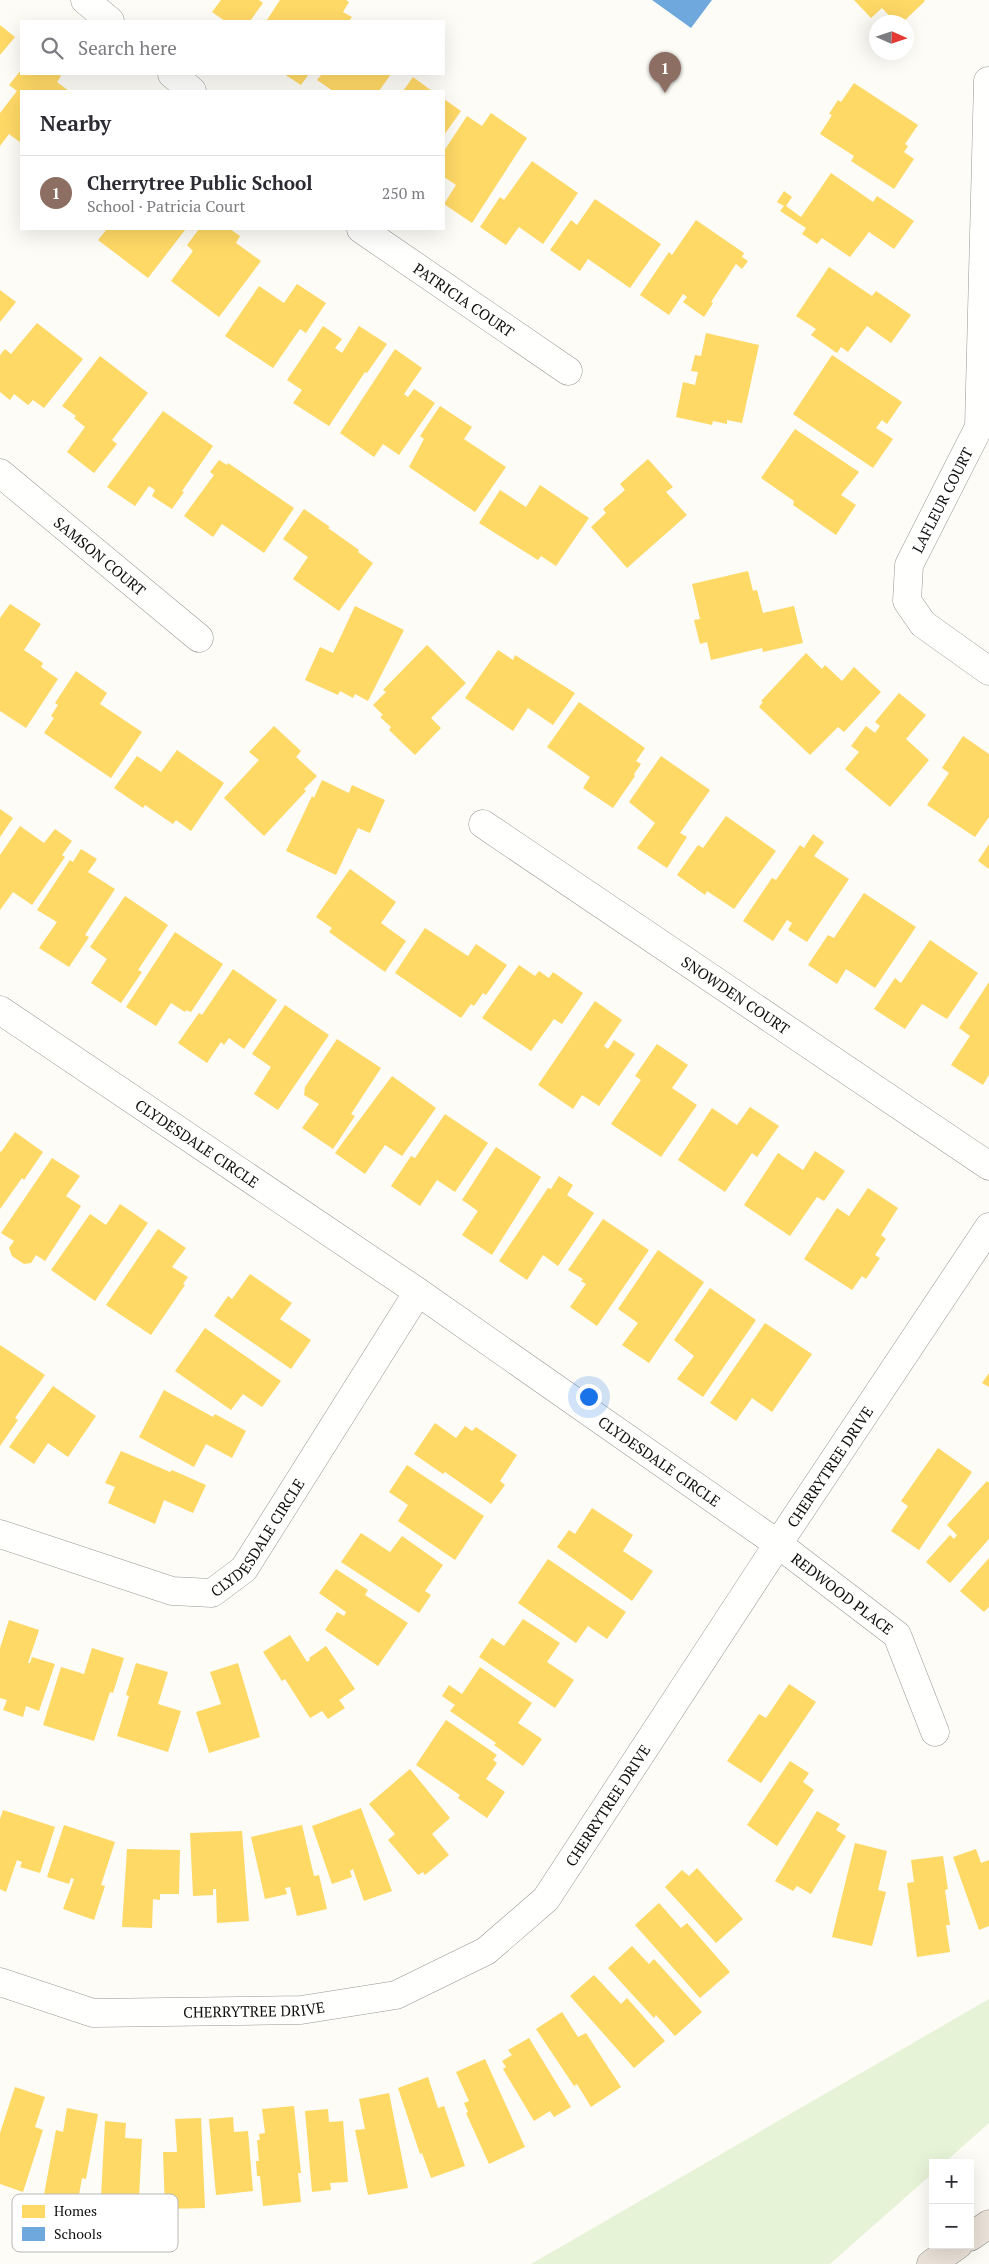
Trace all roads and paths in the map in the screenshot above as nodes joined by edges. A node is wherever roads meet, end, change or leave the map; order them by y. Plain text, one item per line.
1 (85, 0) edge
2 (109, 20) edge
3 (173, 75) edge
4 (988, 81) edge
5 (191, 90) edge
6 (362, 230) edge
7 (568, 371) dead end
8 (0, 473) edge
9 (199, 638) dead end
10 (989, 671) edge
11 (483, 824) dead end
12 (0, 1010) edge
13 (989, 1166) edge
14 (989, 1227) edge
15 (418, 1292) junction
16 (0, 1534) edge
17 (778, 1544) junction
18 (935, 1732) dead end
19 (0, 1982) edge
20 (989, 2224) edge
21 (974, 2234) edge
22 (952, 2249) edge
23 (931, 2264) edge

1 - 2 street
3 - 5 street
4 - 10 street, LAFLEUR COURT
6 - 7 street, PATRICIA COURT
8 - 9 street, SAMSON COURT
11 - 13 street, SNOWDEN COURT
12 - 15 street, CLYDESDALE CIRCLE
14 - 17 street, CHERRYTREE DRIVE
15 - 16 street, CLYDESDALE CIRCLE
15 - 17 street, CLYDESDALE CIRCLE
17 - 18 street, REDWOOD PLACE
17 - 19 street, CHERRYTREE DRIVE
20 - 21 highway
22 - 23 highway

